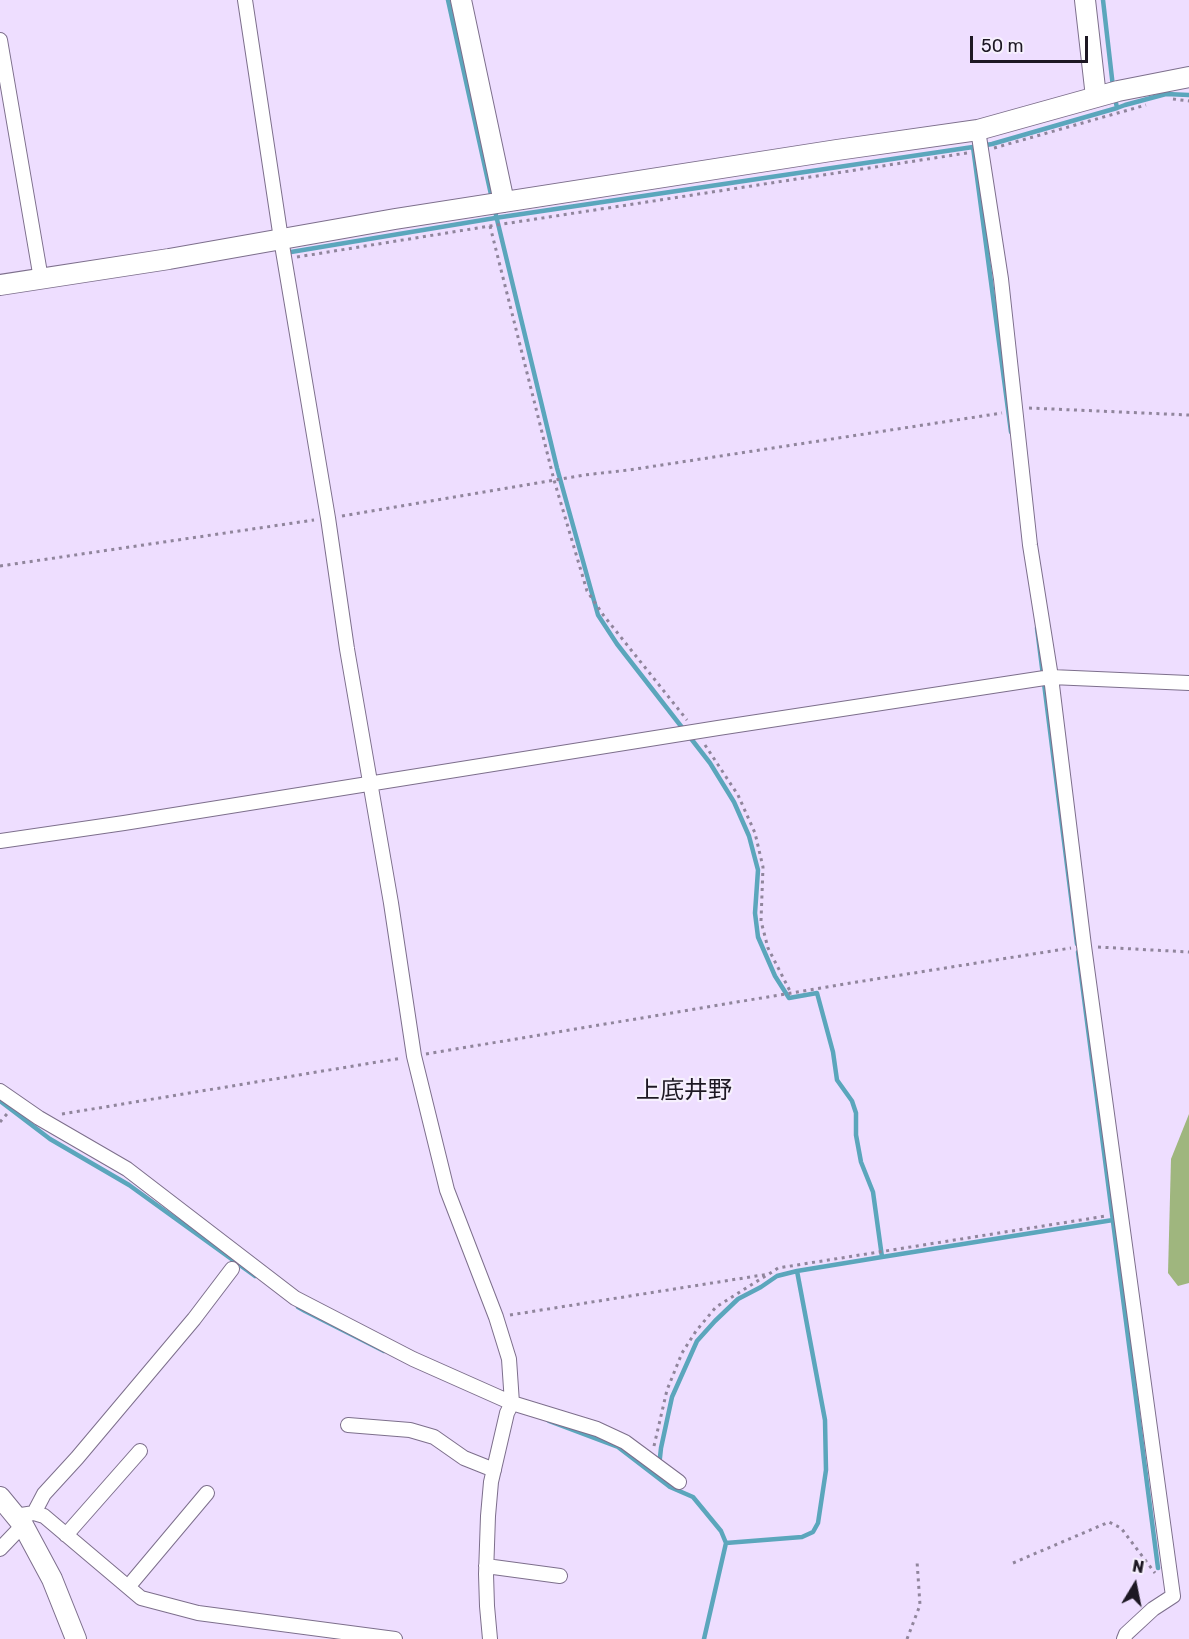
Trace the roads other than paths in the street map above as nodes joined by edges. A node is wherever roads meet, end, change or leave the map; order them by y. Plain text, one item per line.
1 (244, 0) edge
2 (461, 0) edge
3 (1085, 0) edge
4 (0, 40) edge
5 (1189, 77) edge
6 (1096, 97) junction
7 (978, 130) junction
8 (504, 202) junction
9 (281, 239) junction
10 (41, 279) junction
11 (0, 285) edge
12 (1052, 677) junction
13 (1189, 683) edge
14 (370, 784) junction
15 (0, 841) edge
16 (0, 1091) edge
17 (232, 1269) dead end
18 (512, 1403) junction
19 (348, 1425) dead end
20 (140, 1451) dead end
21 (494, 1470) junction
22 (679, 1482) dead end
23 (207, 1493) dead end
24 (0, 1497) edge
25 (24, 1518) junction
26 (66, 1535) junction
27 (0, 1549) edge
28 (486, 1566) junction
29 (560, 1576) dead end
30 (128, 1587) junction
31 (315, 1634) edge
32 (75, 1639) edge
33 (395, 1639) edge
34 (490, 1639) edge
35 (1124, 1639) edge

1 - 9 street
2 - 8 street
3 - 6 street
4 - 10 street
5 - 6 street
6 - 7 street
7 - 8 street
7 - 12 street
8 - 9 street
9 - 10 street
9 - 14 street
10 - 11 street
12 - 13 street
12 - 14 street
12 - 35 street
14 - 15 street
14 - 18 street
16 - 18 street
17 - 25 street
18 - 21 street
18 - 22 street
19 - 21 street
20 - 26 street
21 - 28 street
23 - 30 street
24 - 25 street
25 - 26 street
25 - 27 street
25 - 32 street
26 - 30 street
28 - 29 street
28 - 34 street
30 - 31 street
31 - 33 street

